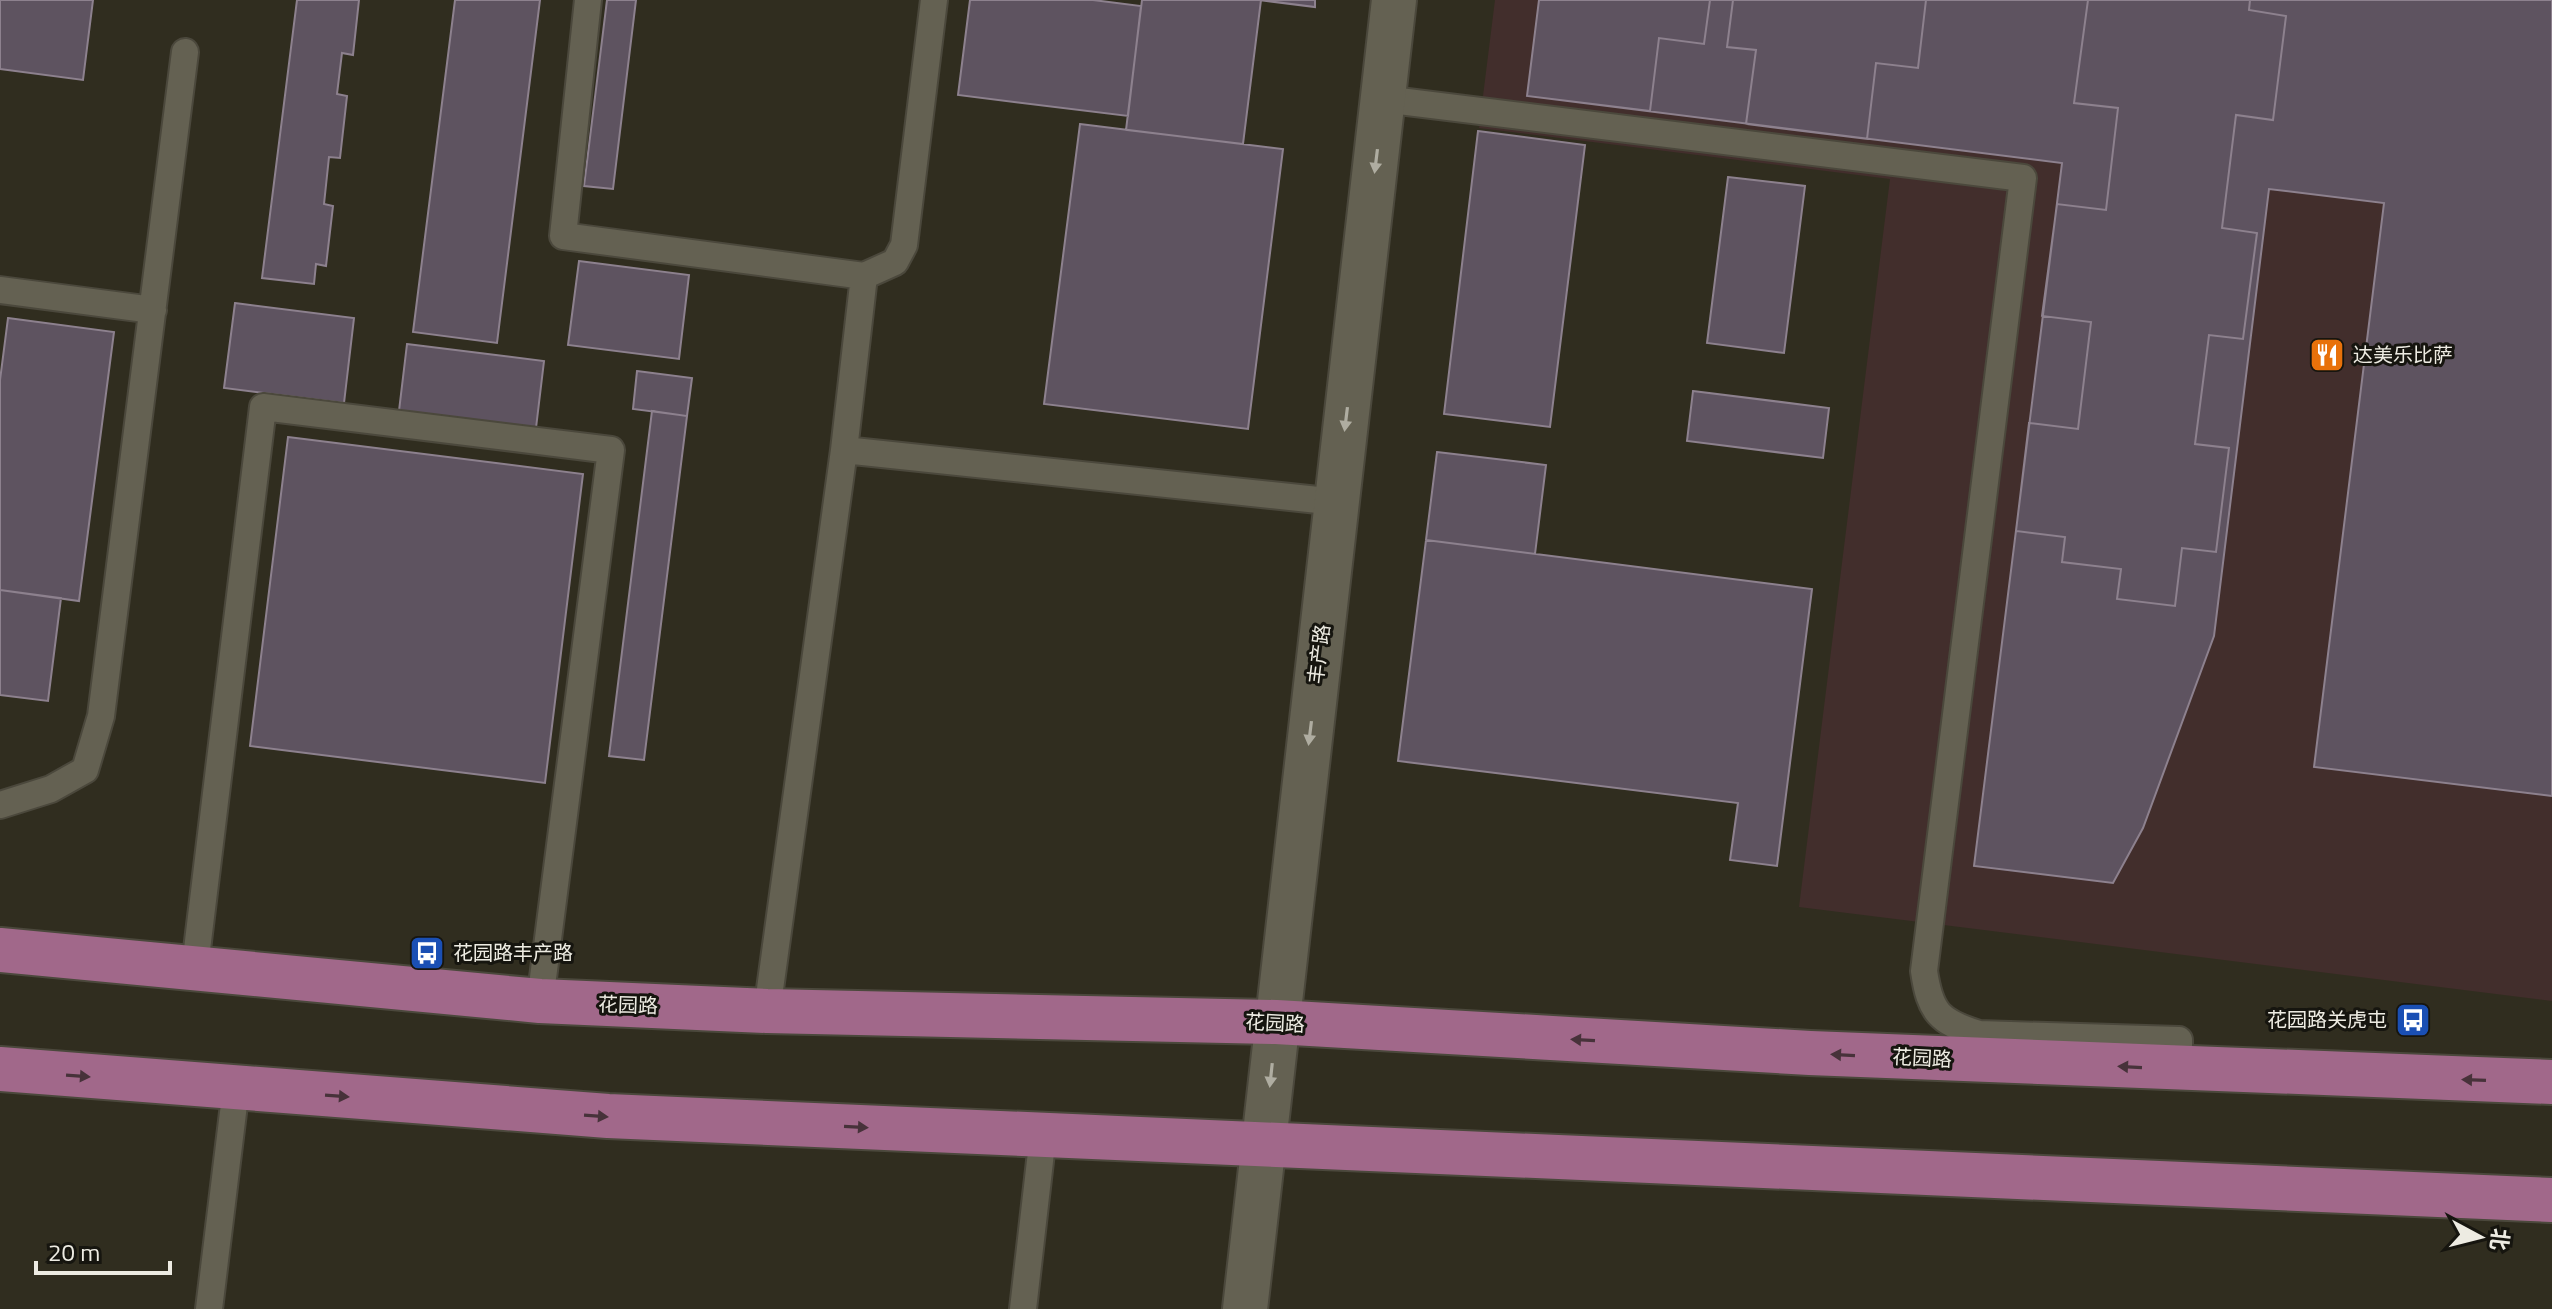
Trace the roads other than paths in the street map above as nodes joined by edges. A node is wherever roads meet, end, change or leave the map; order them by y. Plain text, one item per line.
1 (588, 0) edge
2 (934, 0) edge
3 (1394, 0) edge
4 (185, 52) dead end
5 (1383, 99) junction
6 (864, 276) junction
7 (0, 290) edge
8 (153, 310) junction
9 (844, 450) junction
10 (1337, 502) junction
11 (0, 805) edge
12 (0, 950) edge
13 (195, 966) junction
14 (540, 1001) junction
15 (767, 1011) junction
16 (1276, 1022) junction
17 (0, 1069) edge
18 (2179, 1070) junction
19 (2552, 1082) edge
20 (236, 1088) junction
21 (1043, 1135) junction
22 (1264, 1145) junction
23 (2552, 1200) edge
24 (209, 1309) edge
25 (1023, 1309) edge
26 (1245, 1309) edge

1 - 6 lane
2 - 6 lane
3 - 5 street, 丰产路
4 - 8 lane
5 -> 10 street, 丰产路
5 - 18 lane
6 - 9 lane
7 - 8 lane
8 - 11 lane
9 - 10 lane
9 - 15 lane
10 -> 16 street, 丰产路
12 - 13 main road, 花园路
13 - 14 main road, 花园路
13 - 14 lane
14 - 15 main road, 花园路
15 - 16 main road, 花园路
18 -> 16 main road, 花园路
16 -> 22 street, 丰产路
17 -> 20 main road
19 -> 18 main road, 花园路
20 -> 21 main road
20 - 24 lane
21 - 22 main road
21 - 25 lane
22 - 23 main road
22 - 26 street, 丰产路

